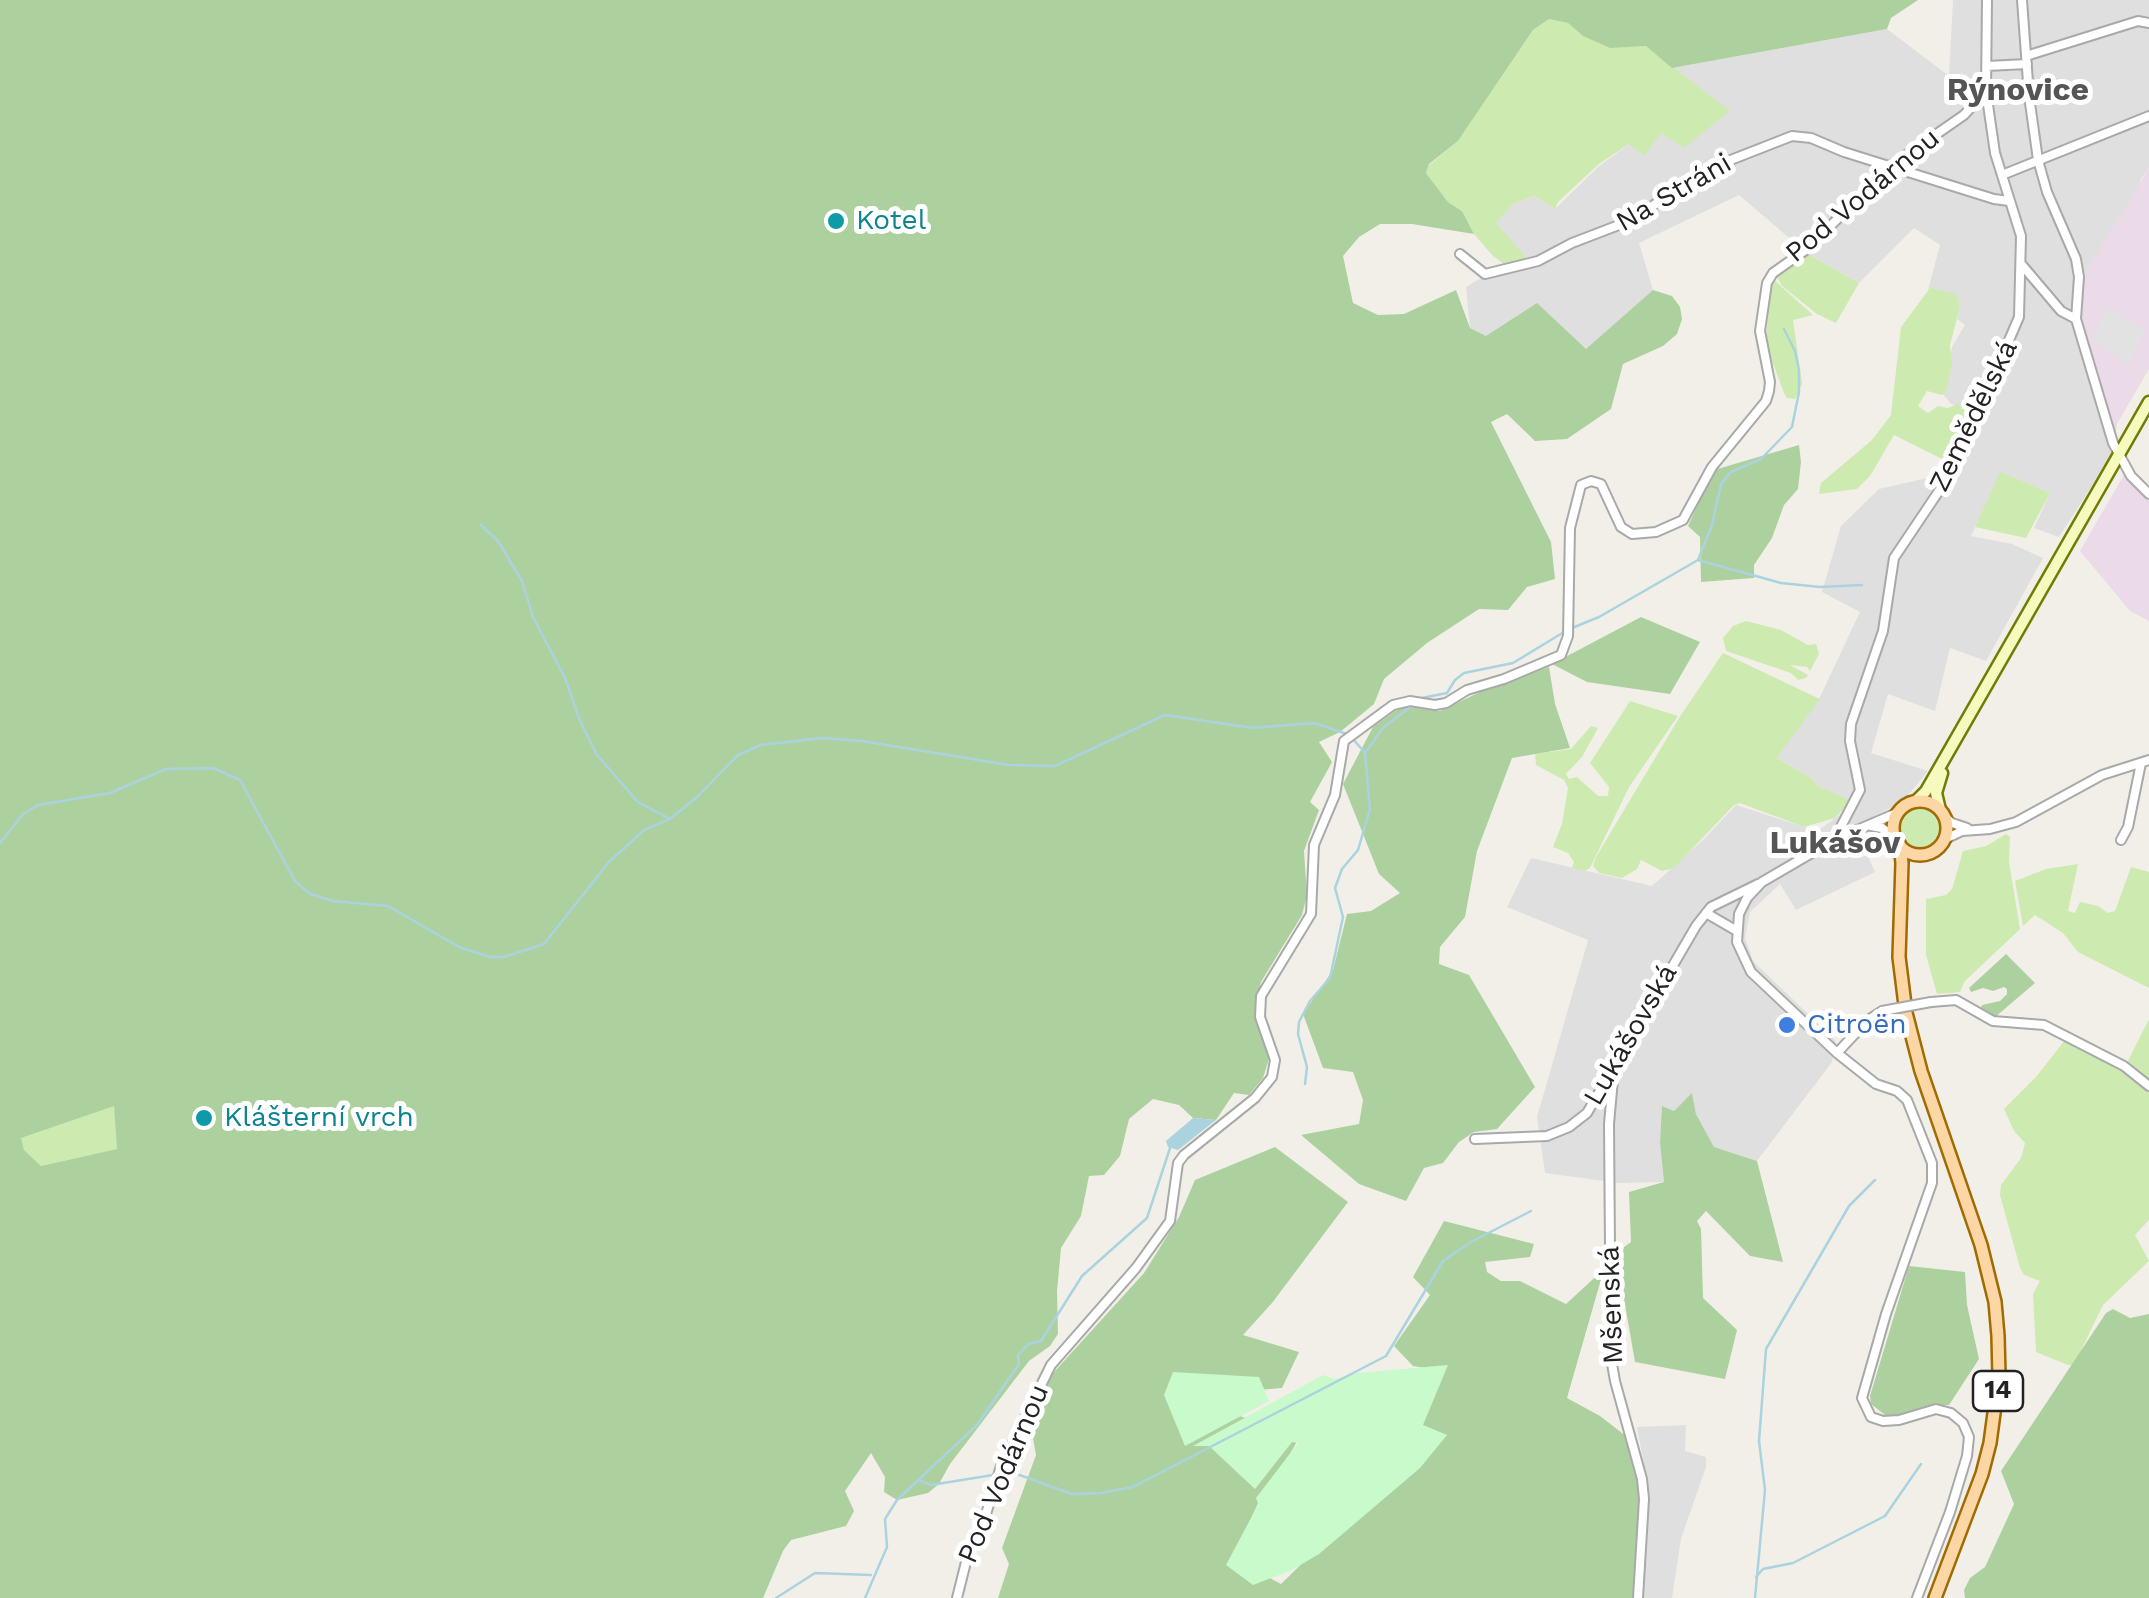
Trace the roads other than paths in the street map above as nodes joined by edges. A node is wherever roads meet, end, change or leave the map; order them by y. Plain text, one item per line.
1 (1987, 0) edge
2 (2022, 0) edge
3 (2149, 23) edge
4 (2026, 60) junction
5 (1987, 66) junction
6 (1986, 90) junction
7 (2149, 116) edge
8 (2038, 160) junction
9 (1892, 166) junction
10 (2002, 175) junction
11 (2009, 201) junction
12 (1460, 254) dead end
13 (2022, 265) junction
14 (2076, 319) junction
15 (2149, 402) edge
16 (2119, 453) junction
17 (2149, 494) edge
18 (1960, 731) junction
19 (2145, 762) edge
20 (1915, 802) junction
21 (1899, 812) junction
22 (1942, 813) junction
23 (1867, 826) junction
24 (1976, 830) junction
25 (1945, 838) junction
26 (1834, 840) junction
27 (2121, 840) dead end
28 (1897, 841) junction
29 (1922, 855) junction
30 (1762, 882) junction
31 (1901, 904) junction
32 (1706, 914) junction
33 (1737, 931) junction
34 (1837, 1053) junction
35 (1614, 1068) junction
36 (2149, 1086) edge
37 (1476, 1138) dead end
38 (957, 1598) edge
39 (1638, 1598) edge
40 (1917, 1598) edge
41 (1935, 1598) edge

1 - 5 street
2 - 4 street
3 - 4 street
4 - 5 street
4 - 8 street
5 - 6 street
6 - 9 street, Pod Vodárnou
6 - 10 street, Zemědělská
7 - 8 street
8 - 10 street
8 - 14 street
9 - 11 street, Na Stráni
9 - 12 street, Na Stráni
9 - 38 street, Pod Vodárnou
10 - 11 street, Zemědělská
11 - 13 street, Zemědělská
13 - 14 street
13 - 26 street, Zemědělská
14 - 16 street
15 - 16 street
16 - 17 street
16 - 18 street
18 - 20 street
18 - 22 street
19 - 24 street
19 - 27 street
20 - 21 main road
20 - 22 main road
21 - 23 street, Lukášovská
21 - 28 main road, 14
22 - 24 street
22 - 25 main road
23 - 26 street, Lukášovská
23 - 28 street
24 - 25 street
25 - 29 main road, 14
26 - 30 street, Lukášovská
28 - 29 main road
28 - 31 main road, 14
29 - 31 main road, 14
30 - 32 street, Lukášovská
30 - 33 street
31 - 41 main road, 14
32 - 33 street
32 - 35 street, Lukášovská
33 - 34 street
34 - 36 street, bridge
34 - 40 street
35 - 37 street, Lukášovská
35 - 39 street, Mšenská

